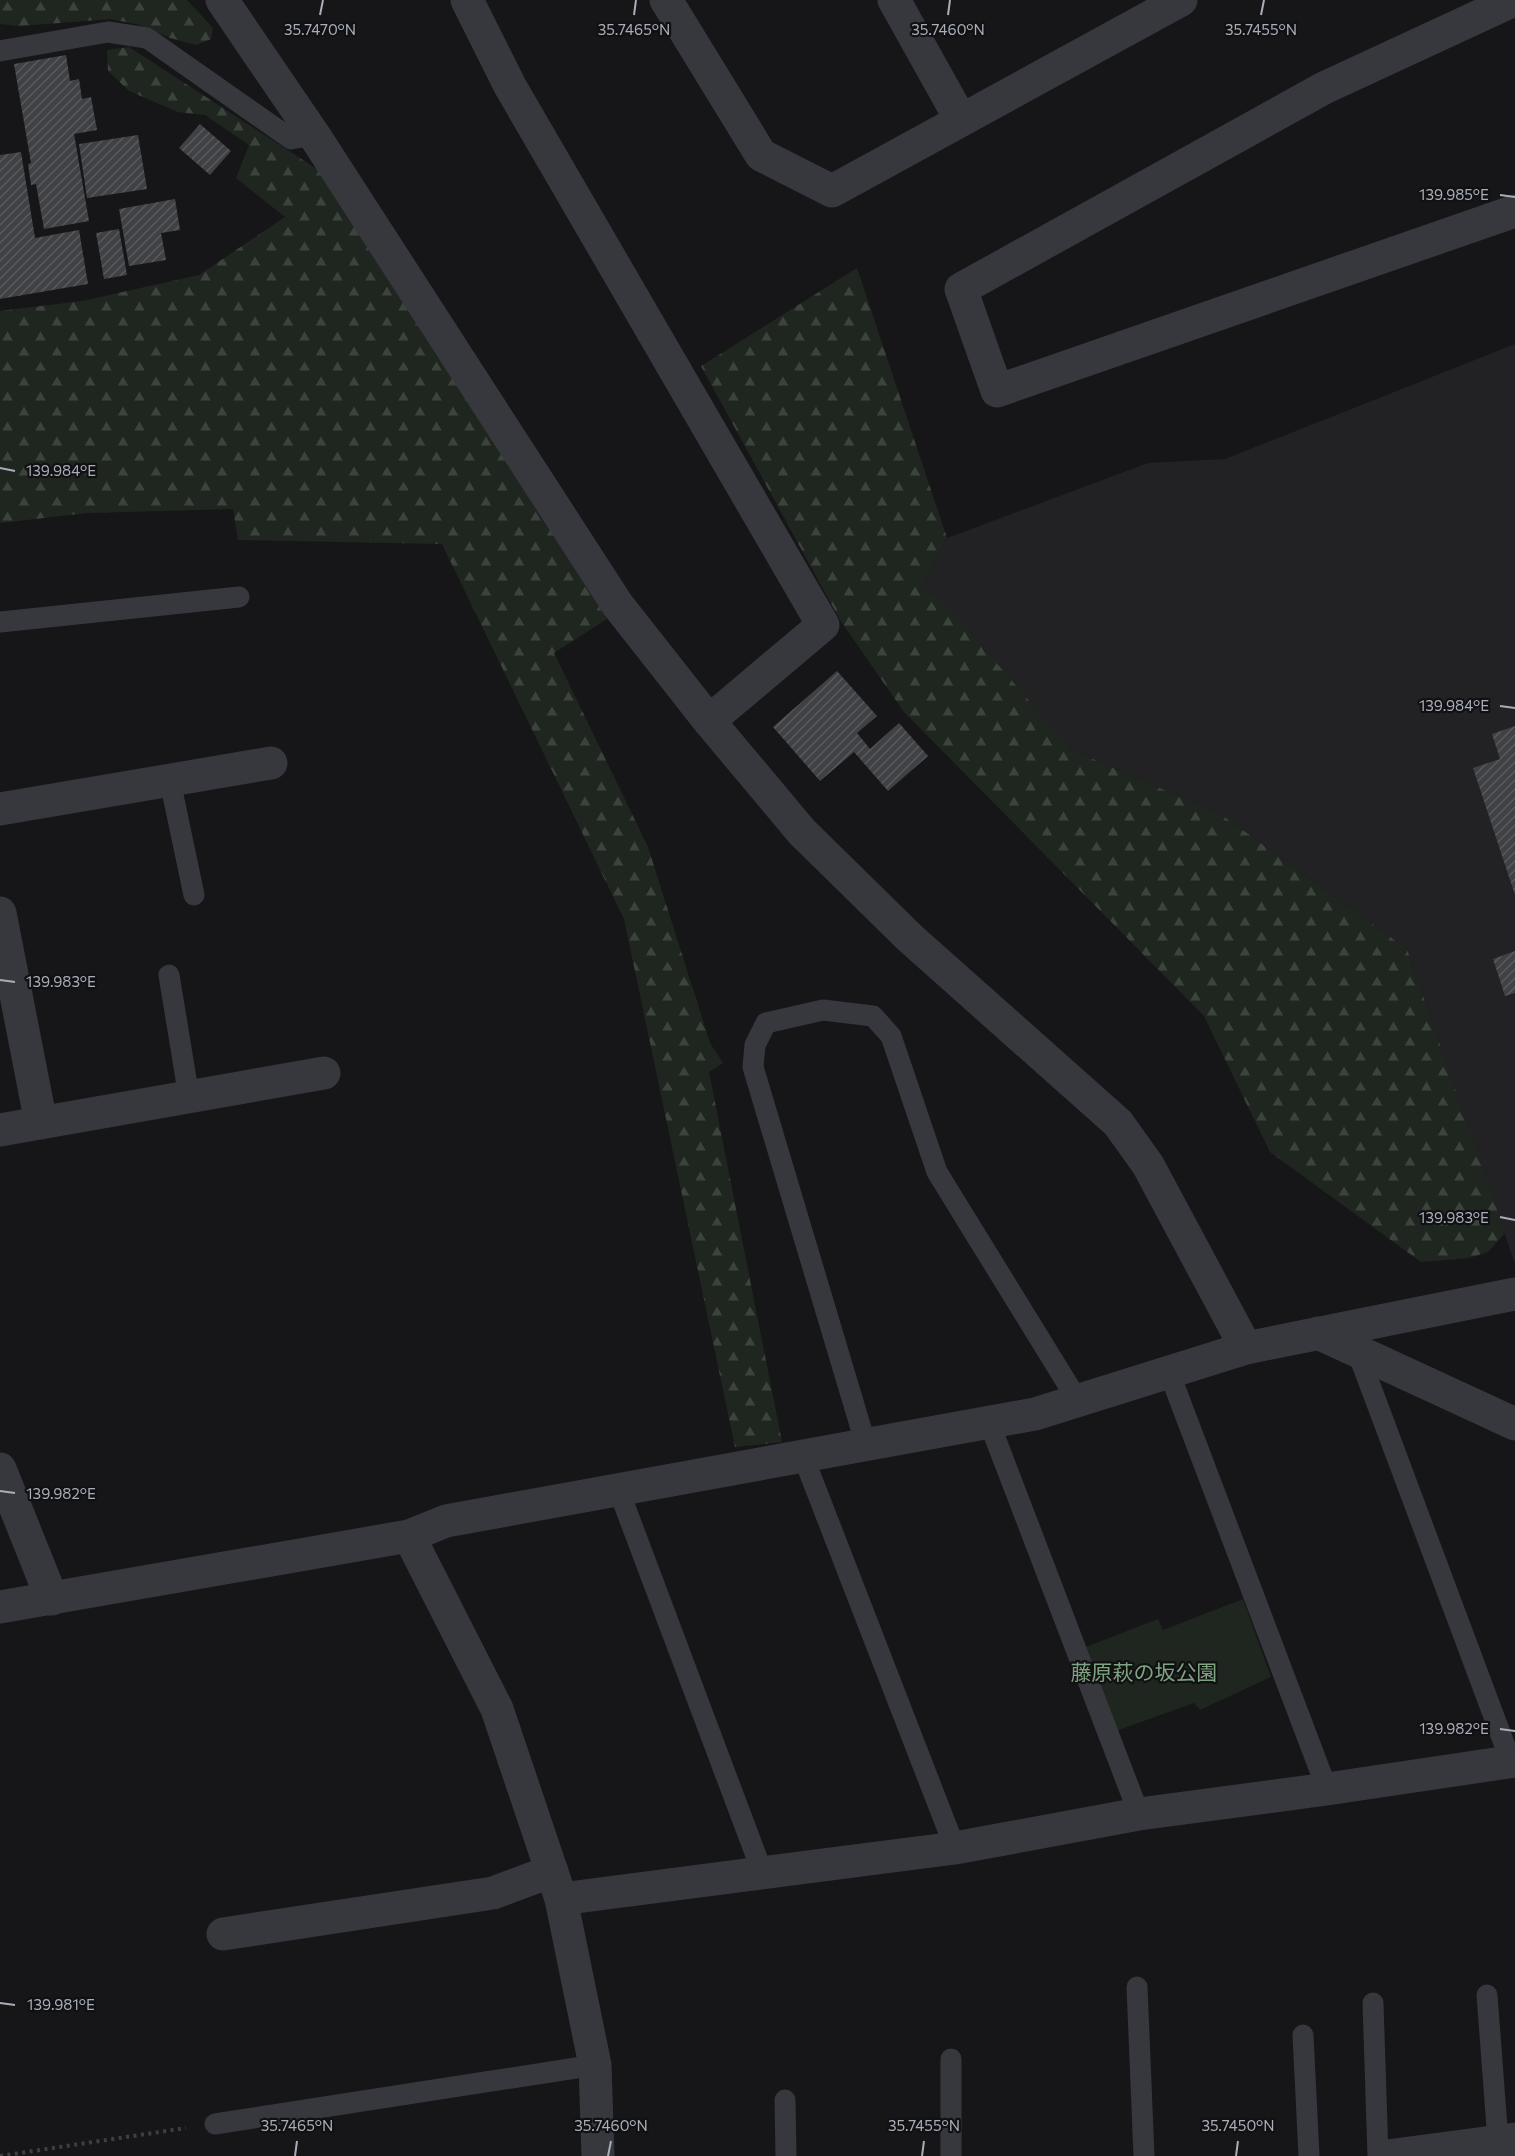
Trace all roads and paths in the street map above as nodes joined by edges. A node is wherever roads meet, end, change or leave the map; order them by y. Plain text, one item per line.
1 (222, 0) edge
2 (467, 0) edge
3 (666, 0) edge
4 (894, 0) edge
5 (1181, 0) edge
6 (1514, 0) edge
7 (0, 51) edge
8 (961, 120) junction
9 (314, 135) junction
10 (1515, 211) edge
11 (239, 597) dead end
12 (0, 622) edge
13 (709, 721) junction
14 (271, 763) dead end
15 (170, 780) junction
16 (0, 809) edge
17 (194, 895) dead end
18 (0, 913) edge
19 (169, 975) dead end
20 (324, 1073) dead end
21 (189, 1097) junction
22 (41, 1123) junction
23 (0, 1130) edge
24 (1515, 1294) edge
25 (1318, 1333) junction
26 (1246, 1348) junction
27 (1358, 1353) junction
28 (1169, 1372) junction
29 (1078, 1401) junction
30 (989, 1422) junction
31 (1515, 1424) edge
32 (866, 1445) junction
33 (803, 1456) junction
34 (0, 1468) edge
35 (619, 1491) junction
36 (409, 1536) junction
37 (52, 1599) junction
38 (0, 1607) edge
39 (1513, 1761) edge
40 (1327, 1789) junction
41 (1139, 1814) junction
42 (955, 1848) junction
43 (763, 1874) junction
44 (557, 1885) junction
45 (223, 1934) dead end
46 (1137, 1987) dead end
47 (1487, 1995) dead end
48 (1373, 2003) dead end
49 (1303, 2035) dead end
50 (951, 2059) dead end
51 (595, 2065) junction
52 (785, 2100) dead end
53 (215, 2124) joint
54 (1507, 2140) edge
55 (1393, 2155) edge
56 (0, 2156) edge
57 (598, 2156) edge
58 (786, 2156) edge
59 (951, 2156) edge
60 (1144, 2156) edge
61 (1309, 2156) edge

1 - 9 street
2 - 13 street
3 - 8 street
4 - 8 street
5 - 8 street
6 - 10 street
7 - 9 lane
9 - 13 street
11 - 12 lane
13 - 26 street
14 - 15 street
15 - 16 street
15 - 17 lane
18 - 22 street
19 - 21 lane
20 - 21 street
21 - 22 street
22 - 23 street
24 - 25 street
25 - 26 street
25 - 27 street
26 - 28 street
27 - 31 street
27 - 39 lane
28 - 29 street
28 - 40 lane
29 - 30 street
29 - 32 lane
30 - 32 street
30 - 41 lane
32 - 33 street
33 - 35 street
33 - 42 lane
34 - 37 street
35 - 36 street
35 - 43 lane
36 - 37 street
36 - 44 street
37 - 38 street
39 - 40 street
40 - 41 street
41 - 42 street
42 - 43 street
43 - 44 street
44 - 45 street
44 - 51 street
46 - 60 lane
47 - 54 lane
48 - 55 lane
49 - 61 lane
50 - 59 lane
51 - 53 lane
51 - 57 street
52 - 58 lane
53 - 56 path
54 - 55 street

